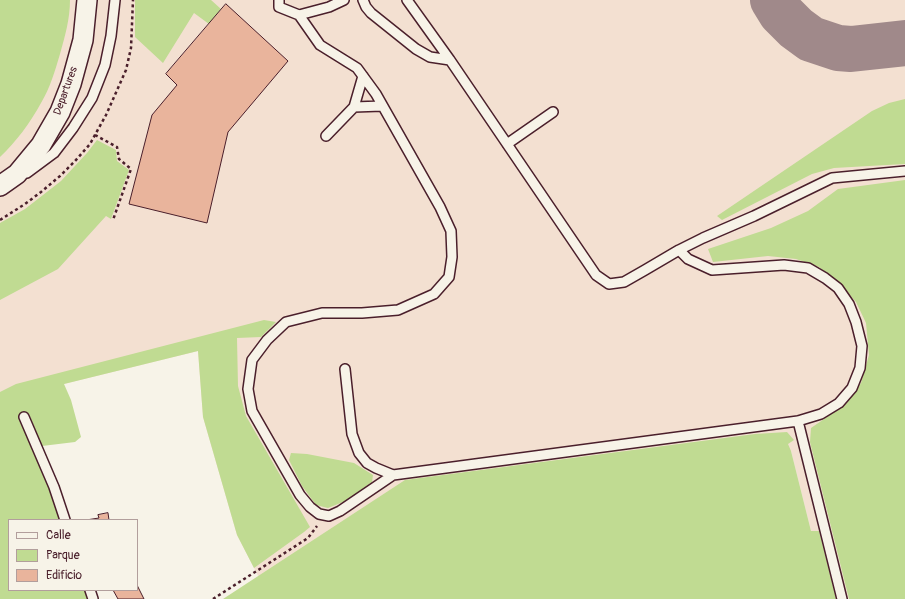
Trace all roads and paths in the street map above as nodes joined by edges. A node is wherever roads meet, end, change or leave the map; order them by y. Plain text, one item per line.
1 (87, 0) edge
2 (115, 0) edge
3 (278, 0) edge
4 (344, 0) edge
5 (363, 0) edge
6 (407, 0) edge
7 (299, 15) junction
8 (450, 60) junction
9 (362, 76) junction
10 (382, 106) junction
11 (354, 107) junction
12 (553, 112) dead end
13 (95, 135) dead end
14 (326, 136) dead end
15 (507, 144) junction
16 (905, 171) edge
17 (0, 187) edge
18 (113, 220) dead end
19 (678, 250) junction
20 (345, 369) dead end
21 (24, 417) dead end
22 (798, 421) junction
23 (394, 475) junction
24 (325, 515) junction
25 (65, 519) edge
26 (213, 599) edge
27 (842, 599) edge

1 - 17 street, Departures
2 - 17 lane
3 - 7 lane
4 - 7 lane
5 - 8 lane
6 - 8 lane
7 - 9 lane
8 - 15 lane
9 - 10 lane
9 - 11 lane
10 - 11 lane
10 - 24 lane
11 - 14 lane
12 - 15 lane
13 - 18 path
15 - 19 lane
16 - 19 lane
19 - 22 lane
20 - 23 lane
21 - 25 lane
22 - 23 lane
22 - 27 lane
23 - 24 lane
24 - 26 path

